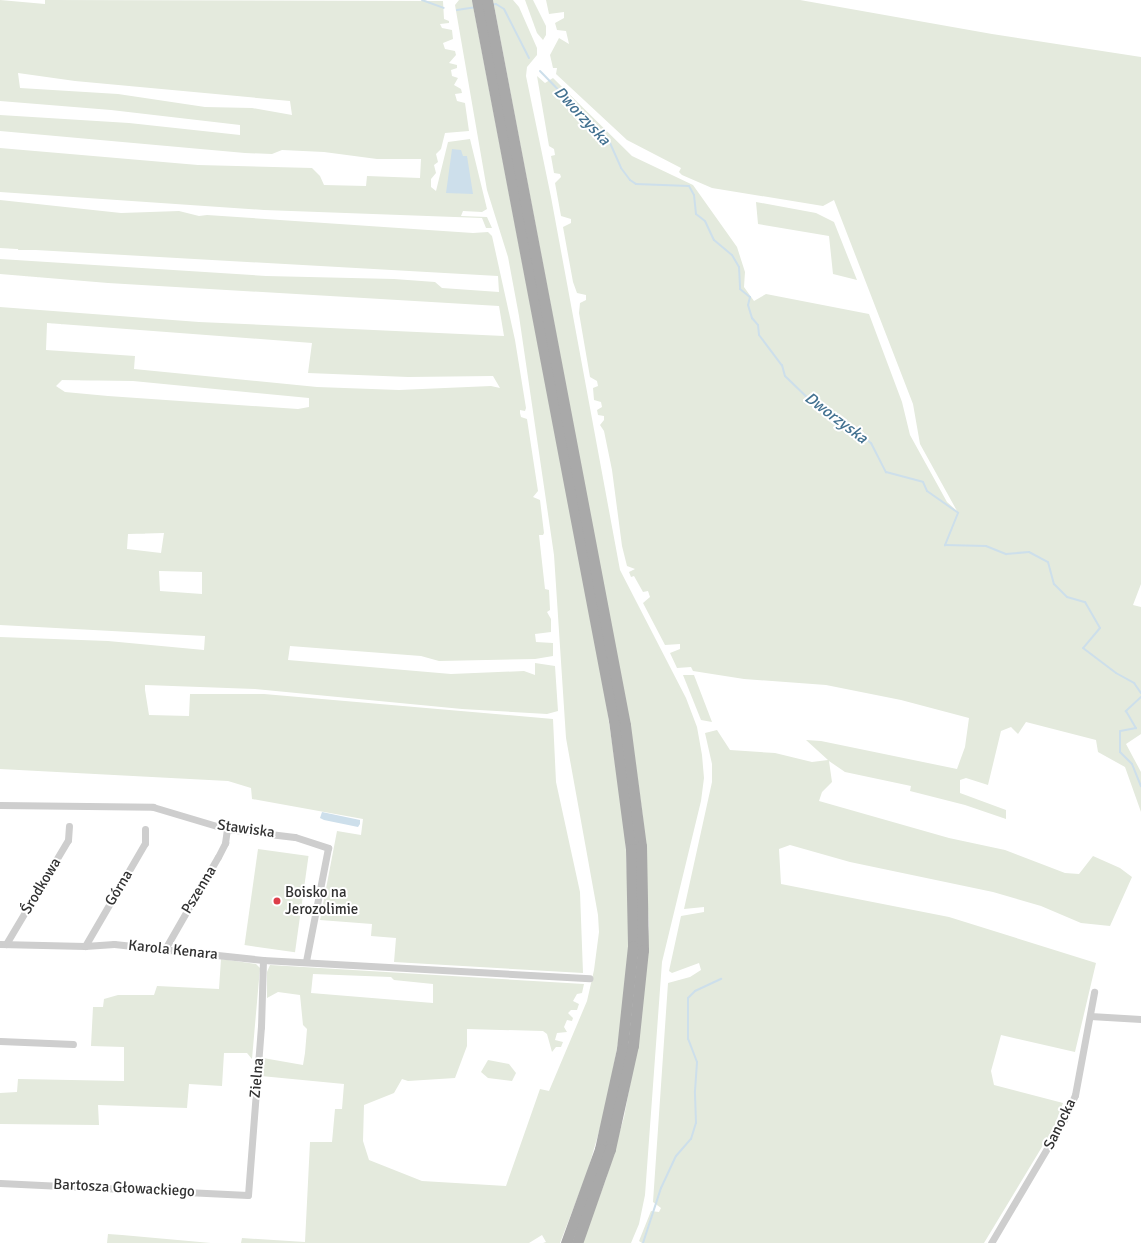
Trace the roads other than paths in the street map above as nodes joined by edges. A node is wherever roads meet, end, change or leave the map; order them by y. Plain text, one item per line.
1 (477, 0) edge
2 (487, 0) edge
3 (488, 32) junction
4 (0, 805) edge
5 (69, 826) dead end
6 (145, 828) dead end
7 (227, 829) junction
8 (3, 944) edge
9 (85, 946) junction
10 (165, 949) junction
11 (263, 960) junction
12 (306, 961) junction
13 (590, 978) dead end
14 (1094, 992) dead end
15 (1090, 1016) junction
16 (1141, 1019) edge
17 (0, 1041) edge
18 (73, 1044) dead end
19 (0, 1183) edge
20 (248, 1196) joint
21 (566, 1243) edge
22 (577, 1243) edge
23 (991, 1243) edge

1 - 3 main road
2 - 3 main road
3 - 21 main road
3 - 22 main road
4 - 7 street, Stawiska
5 - 8 street, Środkowa
6 - 9 street, Górna
7 - 10 street, Pszenna
7 - 12 street, Stawiska
8 - 9 street, Karola Kenara
9 - 10 street, Karola Kenara
10 - 11 street, Karola Kenara
11 - 12 street, Karola Kenara
11 - 20 street, Zielna
12 - 13 street, Karola Kenara
14 - 15 street, Sanocka
15 - 16 street
15 - 23 street, Sanocka
17 - 18 street
19 - 20 street, Bartosza Głowackiego

